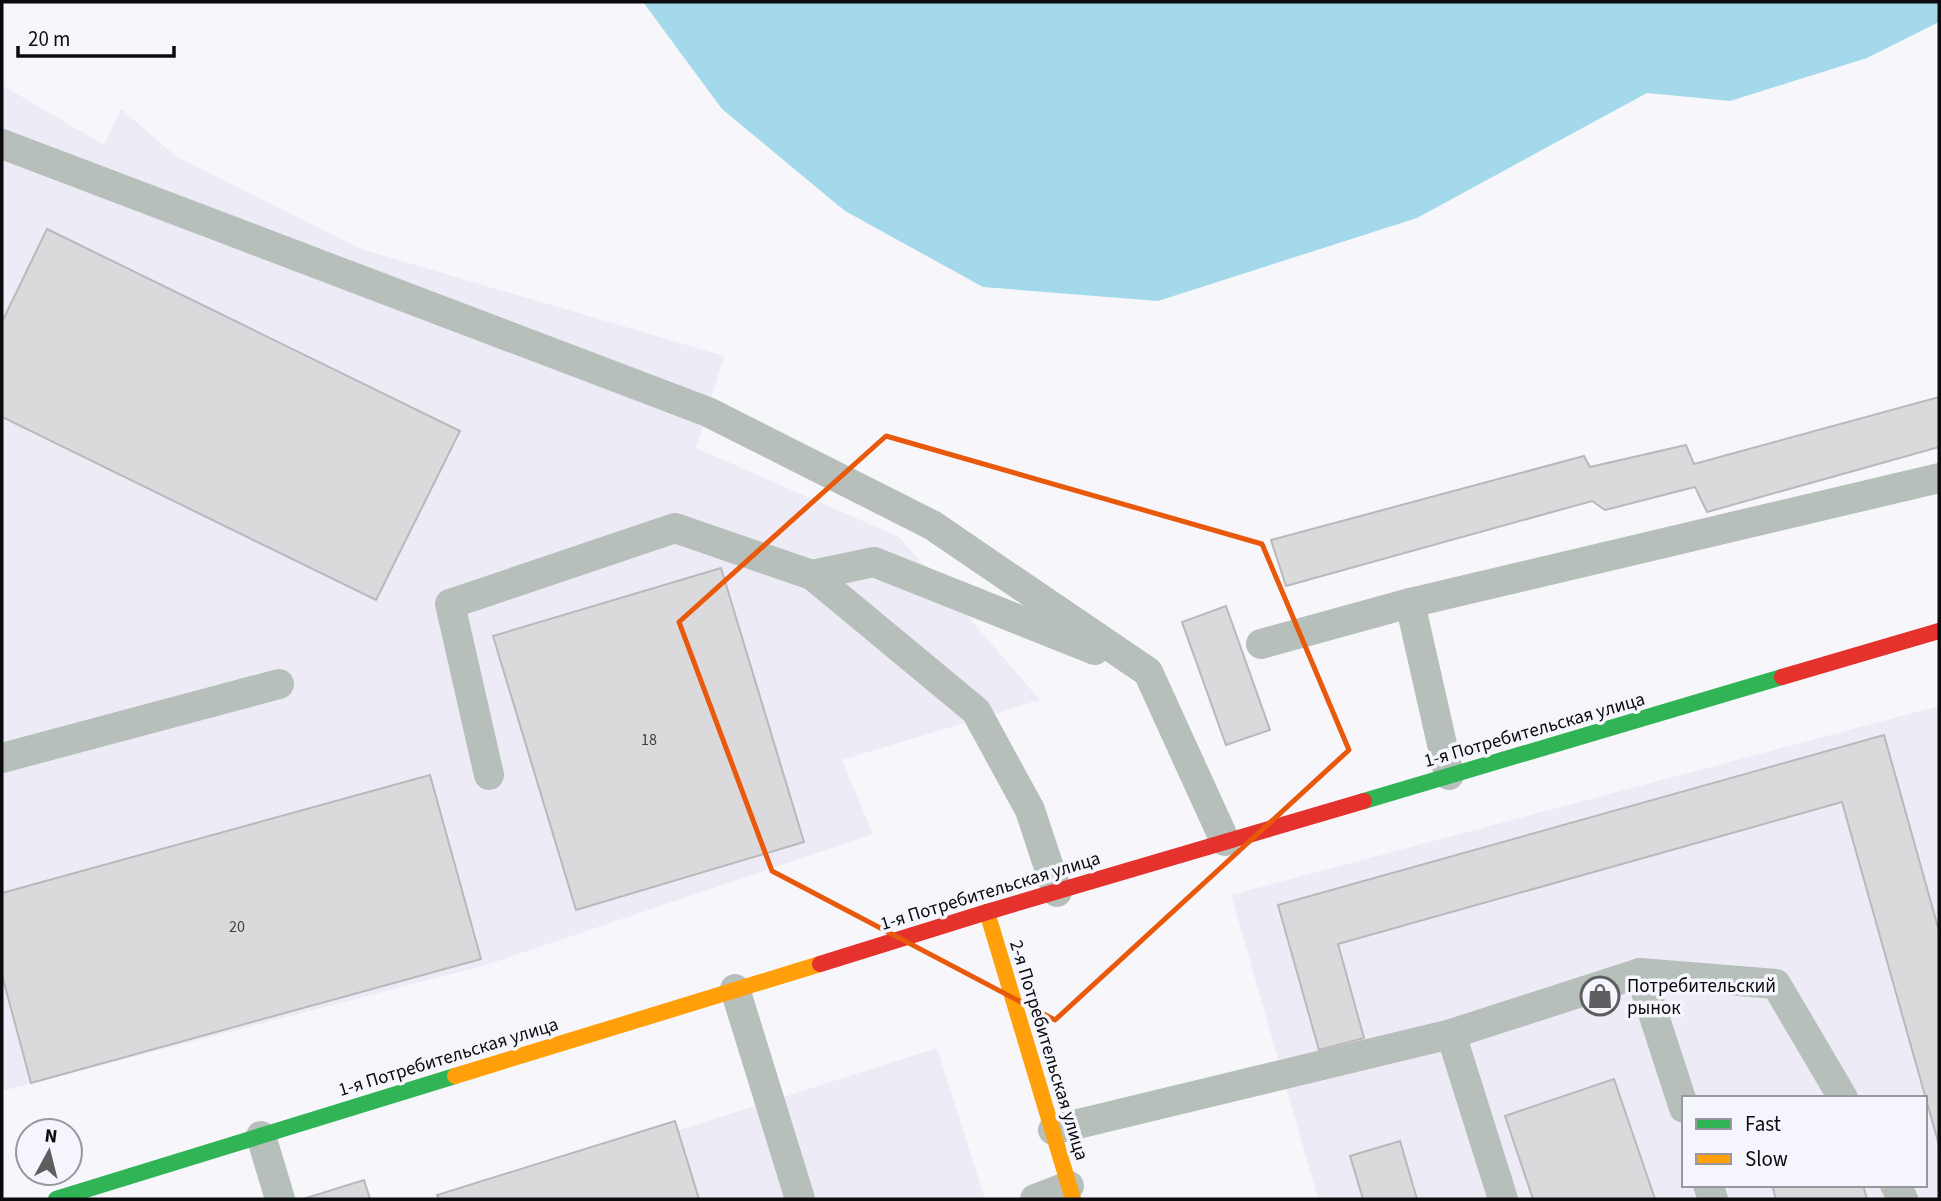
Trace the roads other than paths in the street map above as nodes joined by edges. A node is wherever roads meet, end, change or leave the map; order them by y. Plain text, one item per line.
1 (2, 144) edge
2 (1939, 478) edge
3 (812, 575) junction
4 (1410, 603) junction
5 (1939, 631) edge
6 (1261, 644) dead end
7 (1149, 672) junction
8 (279, 684) dead end
9 (2, 758) edge
10 (489, 775) dead end
11 (1449, 775) junction
12 (1226, 841) junction
13 (1057, 892) junction
14 (987, 912) junction
15 (1640, 973) junction
16 (736, 989) junction
17 (1451, 1034) junction
18 (1842, 1096) edge
19 (1682, 1102) edge
20 (1053, 1130) junction
21 (261, 1136) junction
22 (1071, 1193) edge
23 (56, 1199) edge
24 (280, 1199) edge
25 (800, 1199) edge
26 (1035, 1199) edge
27 (1503, 1199) edge

1 - 7 lane
2 - 4 lane
3 - 7 lane
3 - 10 lane
3 - 13 lane
4 - 6 lane
4 - 11 lane
5 - 11 street, 1-я Потребительская улица
7 - 12 lane
8 - 9 lane
11 - 12 street, 1-я Потребительская улица
12 - 13 street, 1-я Потребительская улица
13 - 14 street, 1-я Потребительская улица
14 - 16 street, 1-я Потребительская улица
14 - 20 street, 2-я Потребительская улица
15 - 17 lane
15 - 18 lane
15 - 19 lane
16 - 21 street, 1-я Потребительская улица
16 - 25 lane
17 - 20 lane
17 - 27 lane
20 - 22 street, 2-я Потребительская улица
21 - 23 street, 1-я Потребительская улица
21 - 24 lane
22 - 26 lane

